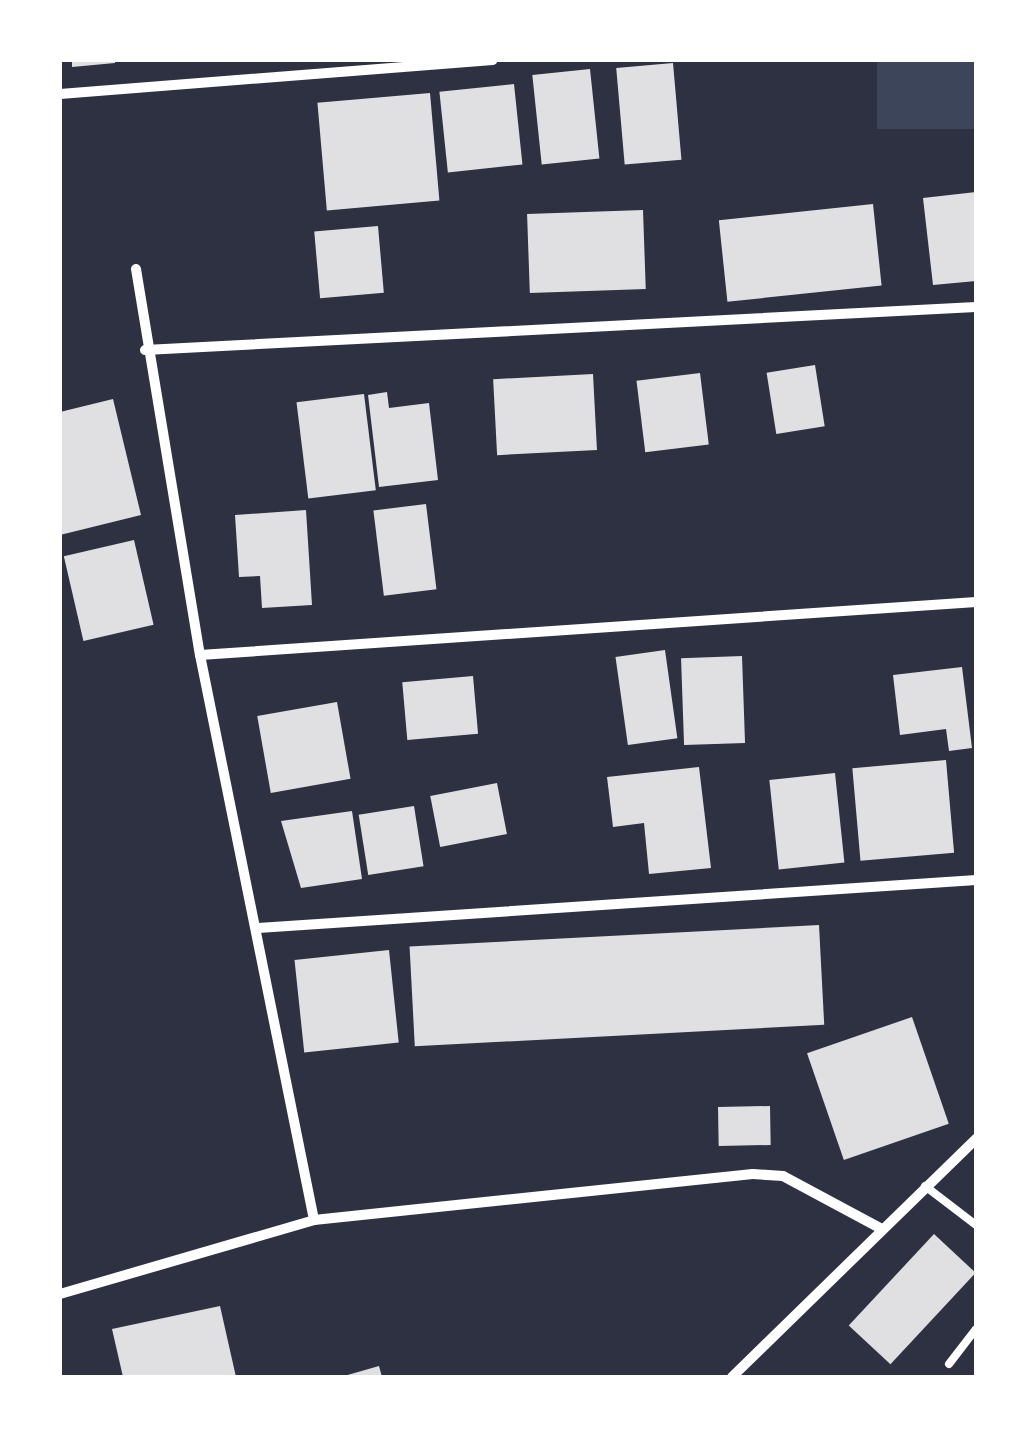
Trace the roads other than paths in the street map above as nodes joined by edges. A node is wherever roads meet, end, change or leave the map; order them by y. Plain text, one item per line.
1 (493, 60) edge
2 (60, 94) edge
3 (136, 268) dead end
4 (976, 307) edge
5 (145, 350) junction
6 (976, 602) edge
7 (200, 655) junction
8 (976, 880) edge
9 (258, 928) junction
10 (976, 1139) edge
11 (925, 1186) junction
12 (314, 1220) junction
13 (976, 1225) edge
14 (880, 1228) junction
15 (60, 1294) edge
16 (976, 1329) edge
17 (949, 1364) dead end
18 (732, 1377) edge

1 - 2 street
3 - 5 street
4 - 5 street
5 - 7 street
6 - 7 street
7 - 9 street
8 - 9 street
9 - 12 street
10 - 11 street
11 - 13 lane
11 - 14 street
12 - 14 street
12 - 15 street
14 - 18 street
16 - 17 lane

